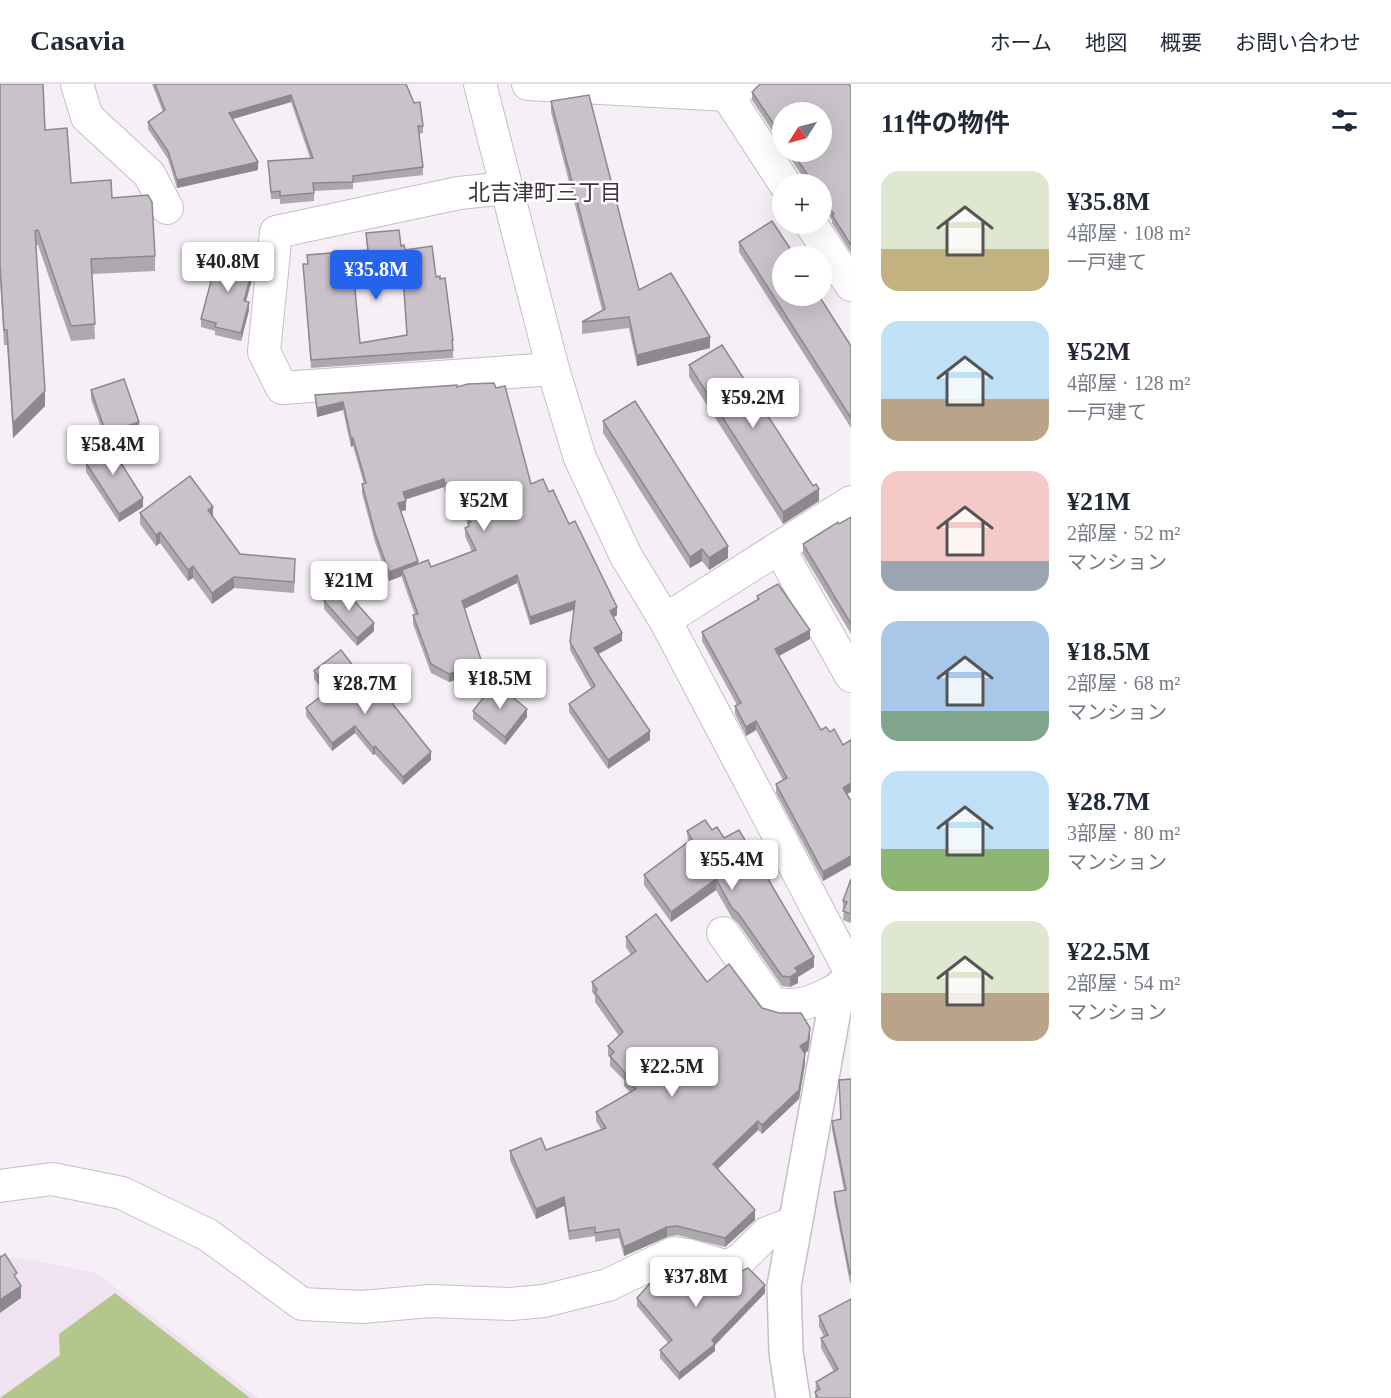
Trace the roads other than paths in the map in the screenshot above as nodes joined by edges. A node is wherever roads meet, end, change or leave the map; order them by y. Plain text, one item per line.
1 (77, 84) edge
2 (528, 84) edge
3 (485, 85) edge
4 (735, 89) edge
5 (780, 174) edge
6 (507, 188) junction
7 (167, 208) dead end
8 (818, 234) edge
9 (851, 285) edge
10 (553, 369) junction
11 (851, 502) edge
12 (779, 548) junction
13 (664, 620) junction
14 (851, 676) edge
15 (723, 933) dead end
16 (848, 975) edge
17 (0, 1186) edge
18 (796, 1222) junction
19 (793, 1398) edge

1 - 7 street
2 - 4 street
3 - 6 street
4 - 5 street
6 - 10 street
6 - 10 street
8 - 9 street
10 - 13 street
11 - 12 street
12 - 13 street
12 - 14 street
13 - 16 street
15 - 16 street
16 - 18 street
17 - 18 street
18 - 19 street

